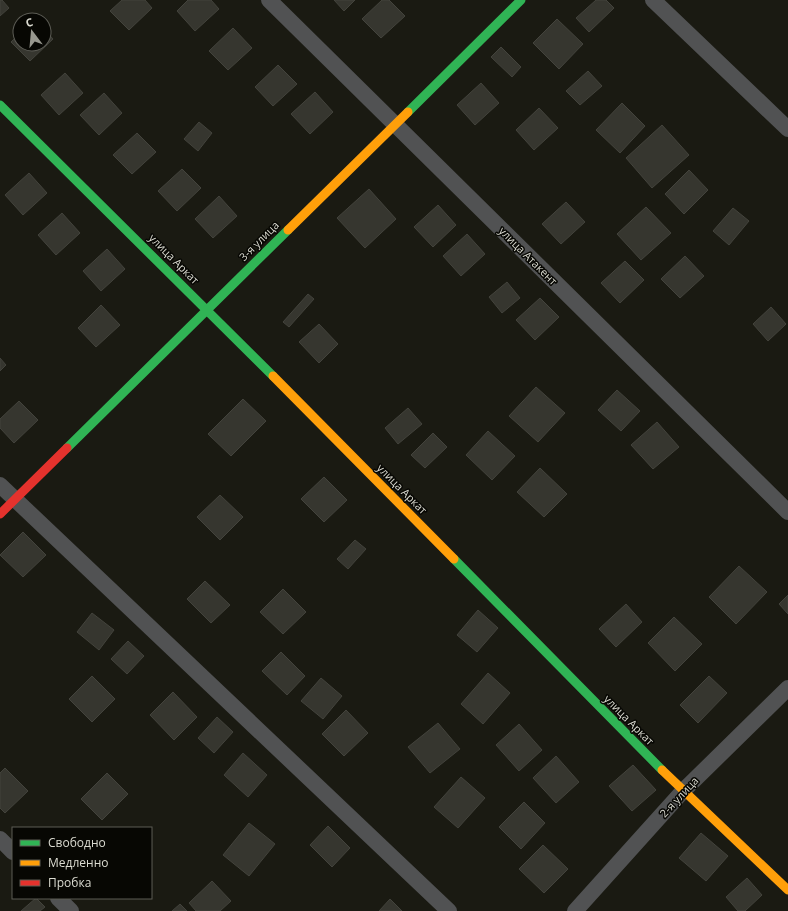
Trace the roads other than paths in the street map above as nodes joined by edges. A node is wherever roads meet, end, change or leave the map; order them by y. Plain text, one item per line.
1 (269, 0) edge
2 (521, 0) edge
3 (653, 0) edge
4 (0, 105) edge
5 (395, 124) junction
6 (788, 129) edge
7 (208, 309) junction
8 (0, 485) edge
9 (14, 500) junction
10 (788, 512) edge
11 (0, 514) edge
12 (788, 688) edge
13 (682, 791) junction
14 (0, 839) edge
15 (12, 851) edge
16 (788, 890) edge
17 (59, 899) edge
18 (71, 911) edge
19 (450, 911) edge
20 (575, 911) edge

1 - 5 street, улица Атакент
2 - 5 street, 3-я улица
3 - 6 street
4 - 7 street, улица Аркат
5 - 7 street, 3-я улица
5 - 10 street, улица Атакент
7 - 9 street, 3-я улица
7 - 13 street, улица Аркат
8 - 9 street
9 - 11 street, 3-я улица
9 - 19 street
12 - 13 street, 2-я улица
13 - 16 street, улица Аркат
13 - 20 street, 2-я улица
14 - 15 street
17 - 18 street

